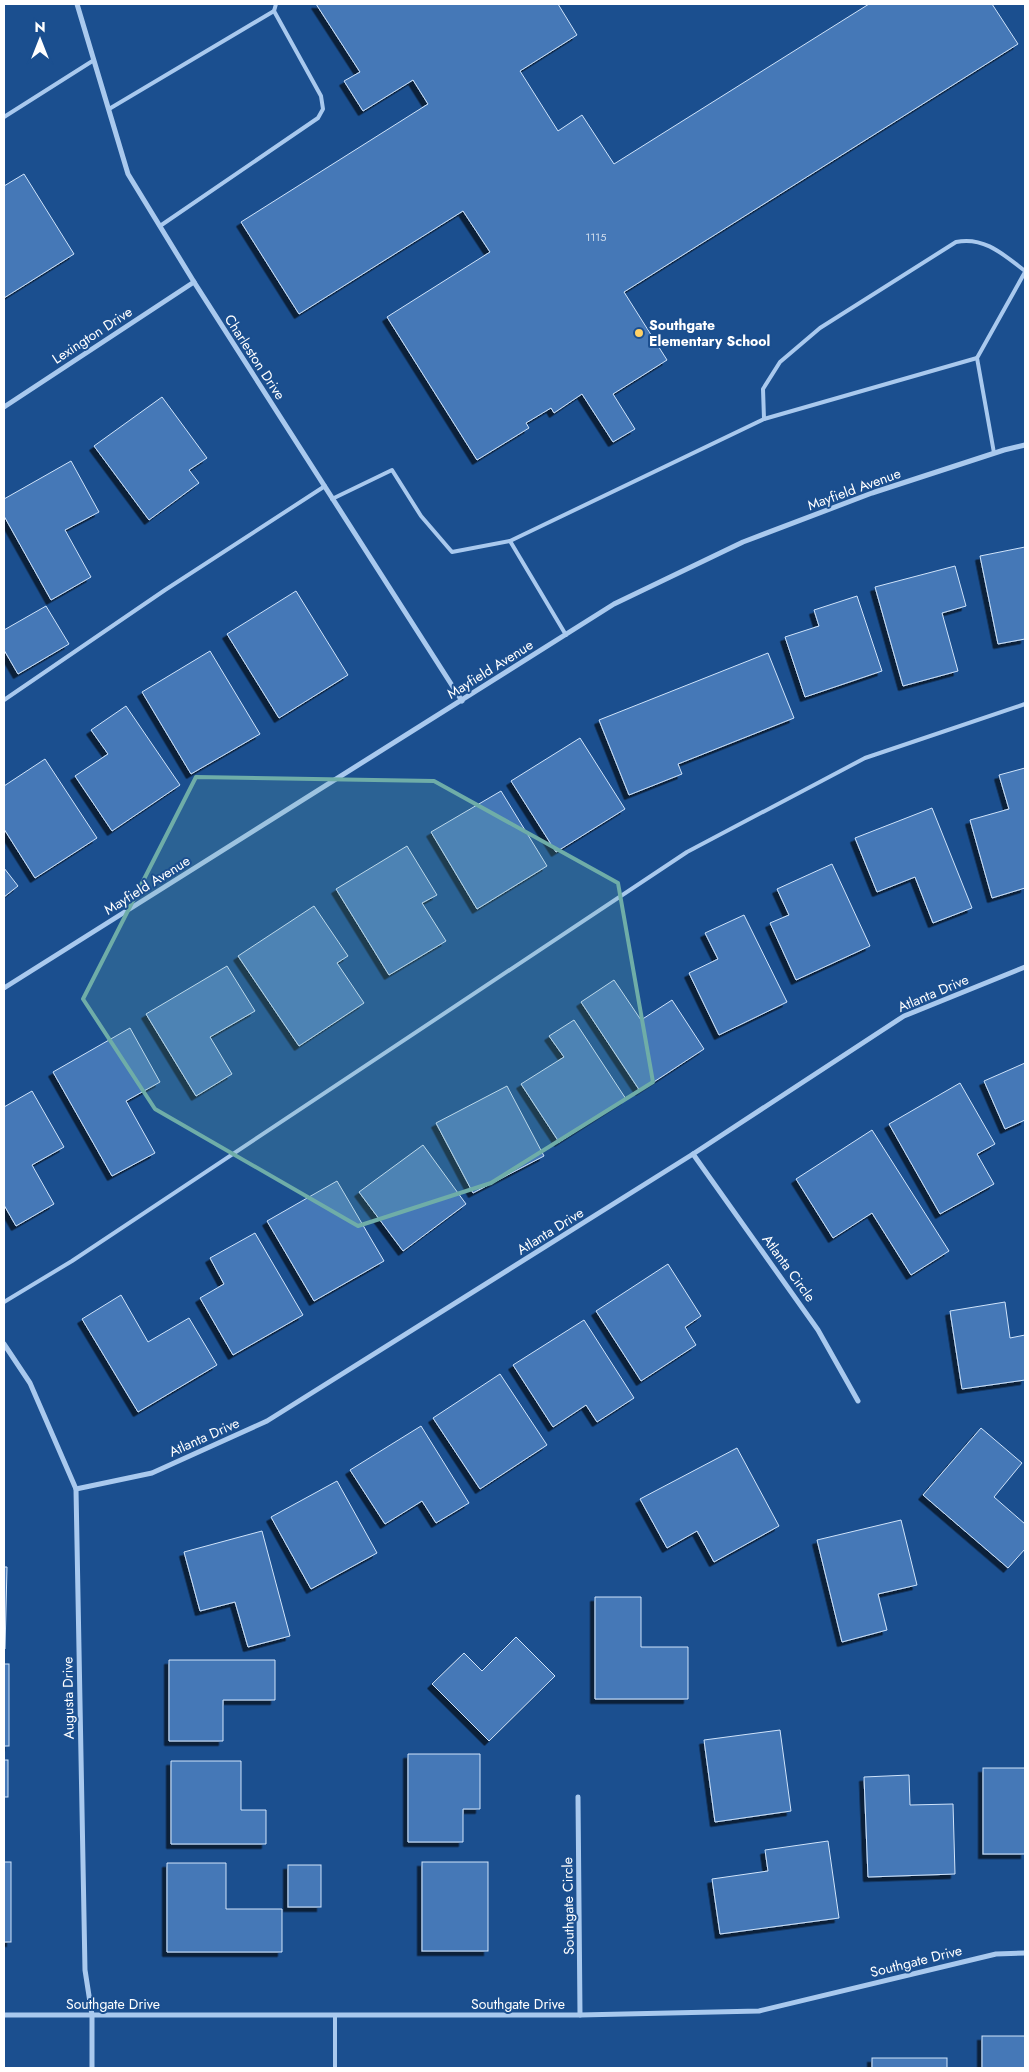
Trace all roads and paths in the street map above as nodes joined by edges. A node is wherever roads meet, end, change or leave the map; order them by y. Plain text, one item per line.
1 (77, 4) edge
2 (276, 4) edge
3 (274, 11) junction
4 (94, 60) junction
5 (109, 109) junction
6 (4, 117) edge
7 (160, 226) junction
8 (1025, 272) edge
9 (194, 282) junction
10 (977, 358) junction
11 (4, 407) edge
12 (764, 419) junction
13 (1025, 445) edge
14 (994, 453) junction
15 (324, 486) junction
16 (332, 499) junction
17 (510, 541) junction
18 (566, 635) junction
19 (4, 700) edge
20 (462, 701) junction
21 (1025, 704) edge
22 (1025, 967) edge
23 (4, 988) edge
24 (693, 1154) junction
25 (4, 1302) edge
26 (4, 1344) edge
27 (858, 1401) dead end
28 (76, 1489) junction
29 (578, 1797) dead end
30 (1025, 1953) edge
31 (4, 2015) edge
32 (92, 2015) junction
33 (335, 2015) junction
34 (580, 2015) junction
35 (92, 2068) edge
36 (335, 2068) edge

1 - 4 street, Charleston Drive
2 - 3 lane
3 - 5 lane
3 - 7 lane
4 - 5 street, Charleston Drive
4 - 6 lane
5 - 7 street, Charleston Drive
7 - 9 street, Charleston Drive
8 - 10 lane
8 - 12 lane
9 - 11 street, Lexington Drive
9 - 15 street, Charleston Drive
10 - 12 lane
10 - 14 lane
12 - 17 lane
13 - 14 street, Mayfield Avenue
14 - 18 street, Mayfield Avenue
15 - 16 street, Charleston Drive
15 - 19 lane
16 - 17 lane
16 - 20 street, Charleston Drive
17 - 18 lane
18 - 20 street, Mayfield Avenue
20 - 23 street, Mayfield Avenue
21 - 25 lane
22 - 24 street, Atlanta Drive
24 - 27 street, Atlanta Circle
24 - 28 street, Atlanta Drive
26 - 28 street, Augusta Drive
28 - 32 street, Augusta Drive
29 - 34 street, Southgate Circle
30 - 34 street, Southgate Drive
31 - 32 street, Southgate Drive
32 - 33 street, Southgate Drive
32 - 35 street, Augusta Drive
33 - 34 street, Southgate Drive
33 - 36 lane

